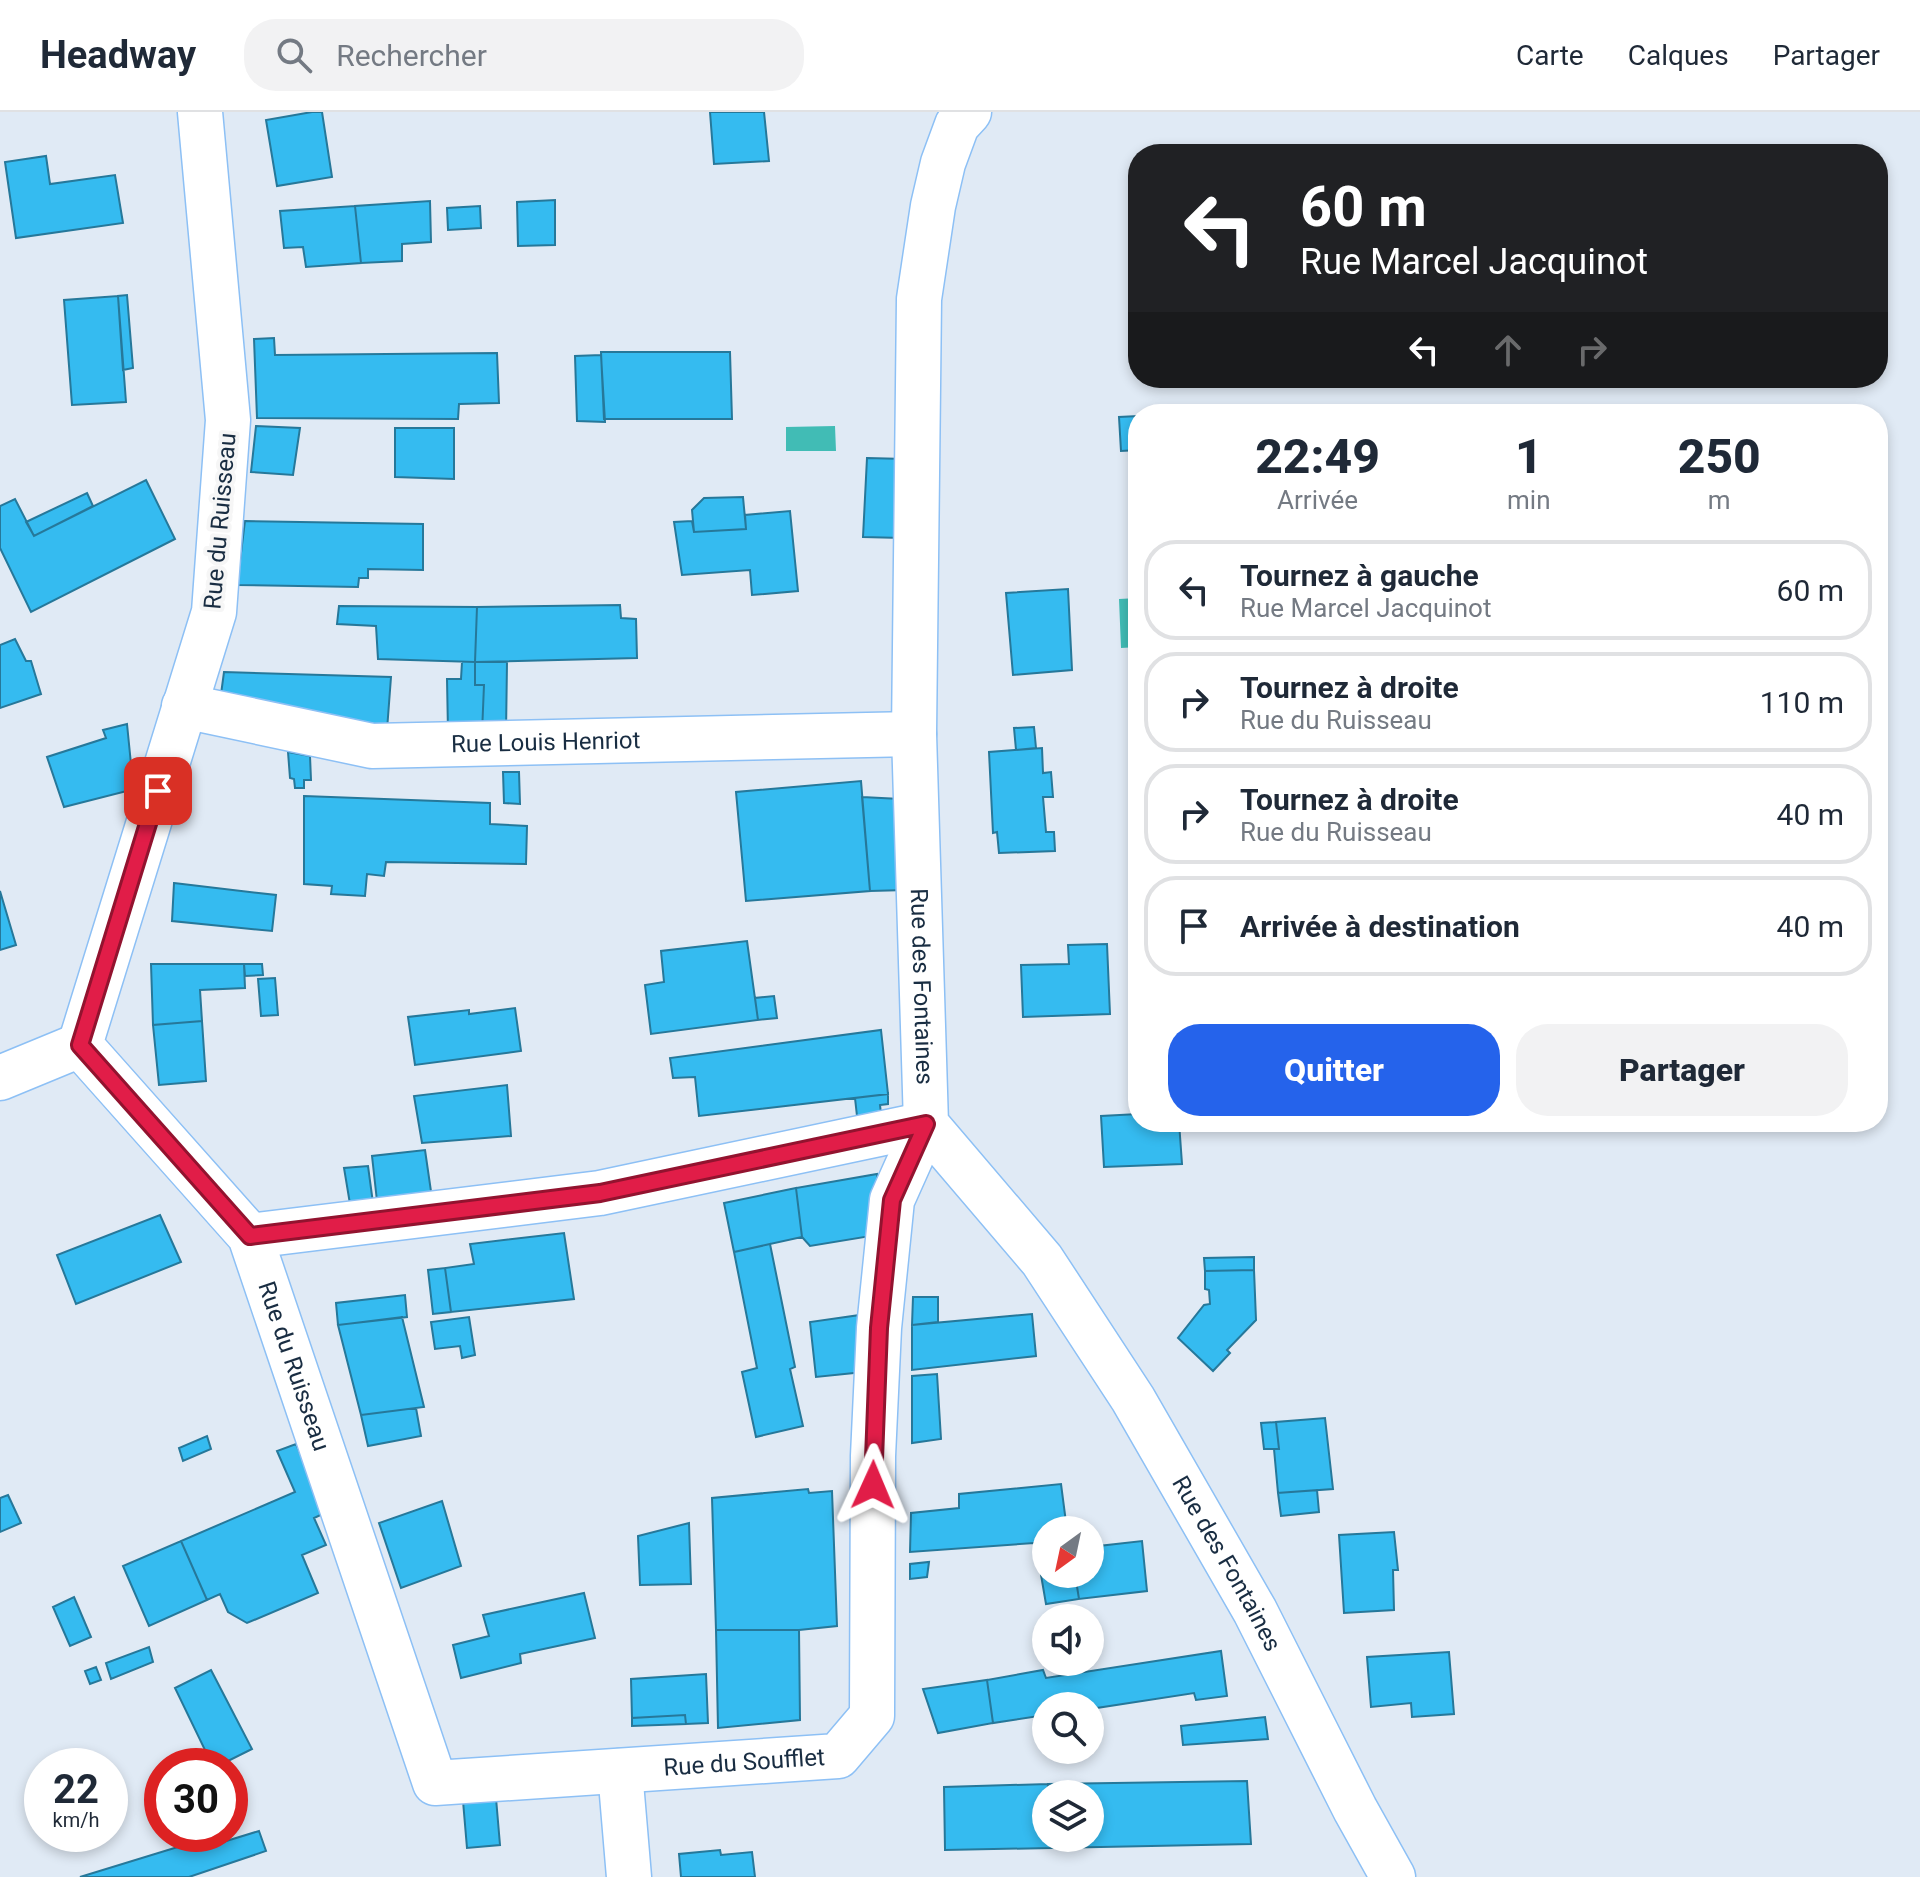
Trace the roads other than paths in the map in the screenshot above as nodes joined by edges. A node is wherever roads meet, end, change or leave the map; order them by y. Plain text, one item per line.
1 (200, 112) edge
2 (969, 112) edge
3 (184, 706) junction
4 (914, 734) junction
5 (80, 1045) junction
6 (0, 1078) edge
7 (926, 1124) junction
8 (250, 1236) junction
9 (620, 1771) junction
10 (629, 1877) edge
11 (1393, 1877) edge

1 - 3 street, Rue du Ruisseau
2 - 4 street, Rue des Fontaines
3 - 4 street, Rue Louis Henriot
3 - 5 street, Rue du Ruisseau
4 - 7 street, Rue des Fontaines
5 - 6 street
5 - 8 street, Rue du Ruisseau
7 - 8 street
7 - 9 street, Rue du Soufflet
7 - 11 street, Rue des Fontaines
8 - 9 street, Rue du Ruisseau
9 - 10 street

